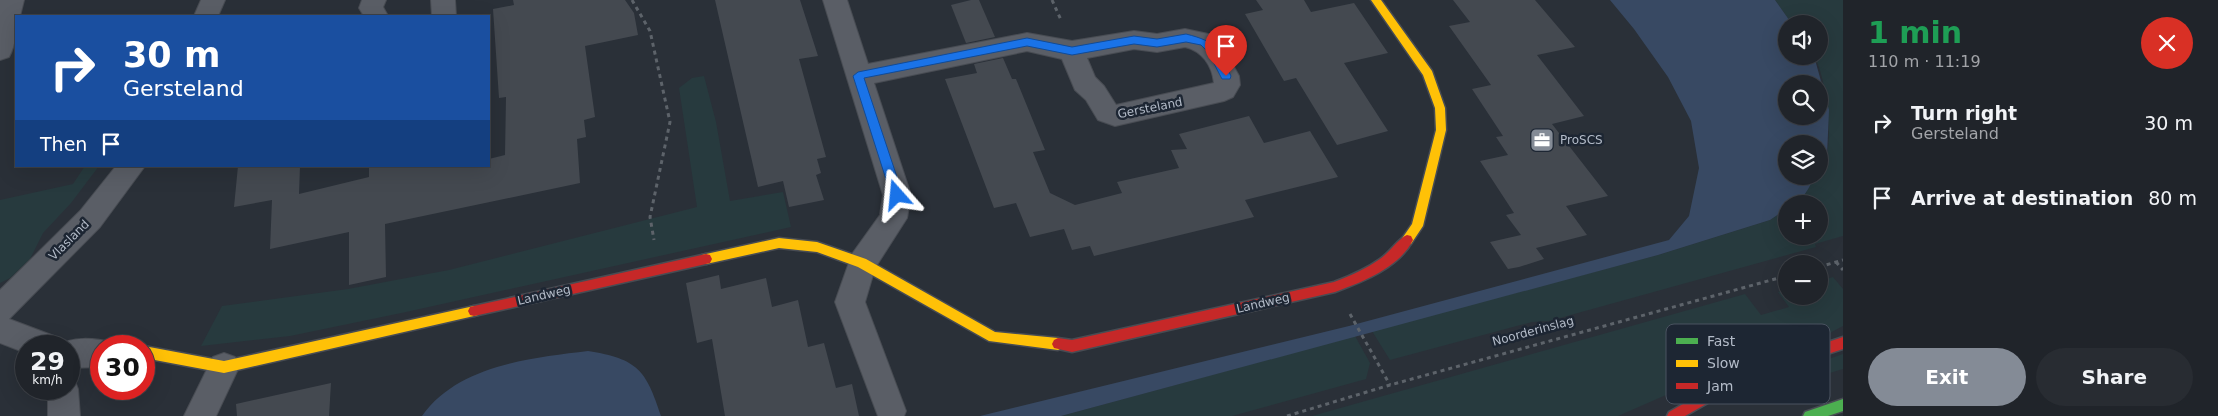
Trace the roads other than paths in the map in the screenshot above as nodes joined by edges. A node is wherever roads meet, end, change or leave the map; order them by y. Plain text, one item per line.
1 (12, 0) edge
2 (212, 0) edge
3 (374, 0) edge
4 (443, 0) edge
5 (835, 0) edge
6 (1376, 0) edge
7 (206, 15) edge
8 (375, 15) edge
9 (444, 15) edge
10 (0, 50) edge
11 (1072, 51) junction
12 (15, 62) edge
13 (0, 64) edge
14 (858, 76) junction
15 (131, 167) edge
16 (862, 263) junction
17 (0, 309) edge
18 (0, 328) edge
19 (17, 335) edge
20 (1843, 342) edge
21 (1830, 346) edge
22 (155, 354) edge
23 (224, 367) junction
24 (63, 400) edge
25 (1694, 404) edge
26 (1843, 405) edge
27 (890, 411) dead end
28 (64, 416) edge
29 (200, 416) edge
30 (1673, 416) edge
31 (1809, 416) edge

1 - 10 street
2 - 7 street
3 - 8 street
4 - 9 street
5 - 14 street
6 - 16 street, Landweg
11 - 11 street, Gersteland
11 - 14 street, Gersteland
12 - 13 street
14 - 16 street
15 - 17 street, Vlasland
16 - 23 street, Landweg
16 - 27 street
18 - 19 street
20 - 21 street
22 - 23 street, Landweg
23 - 29 street
24 - 28 street
25 - 30 street
26 - 31 street

